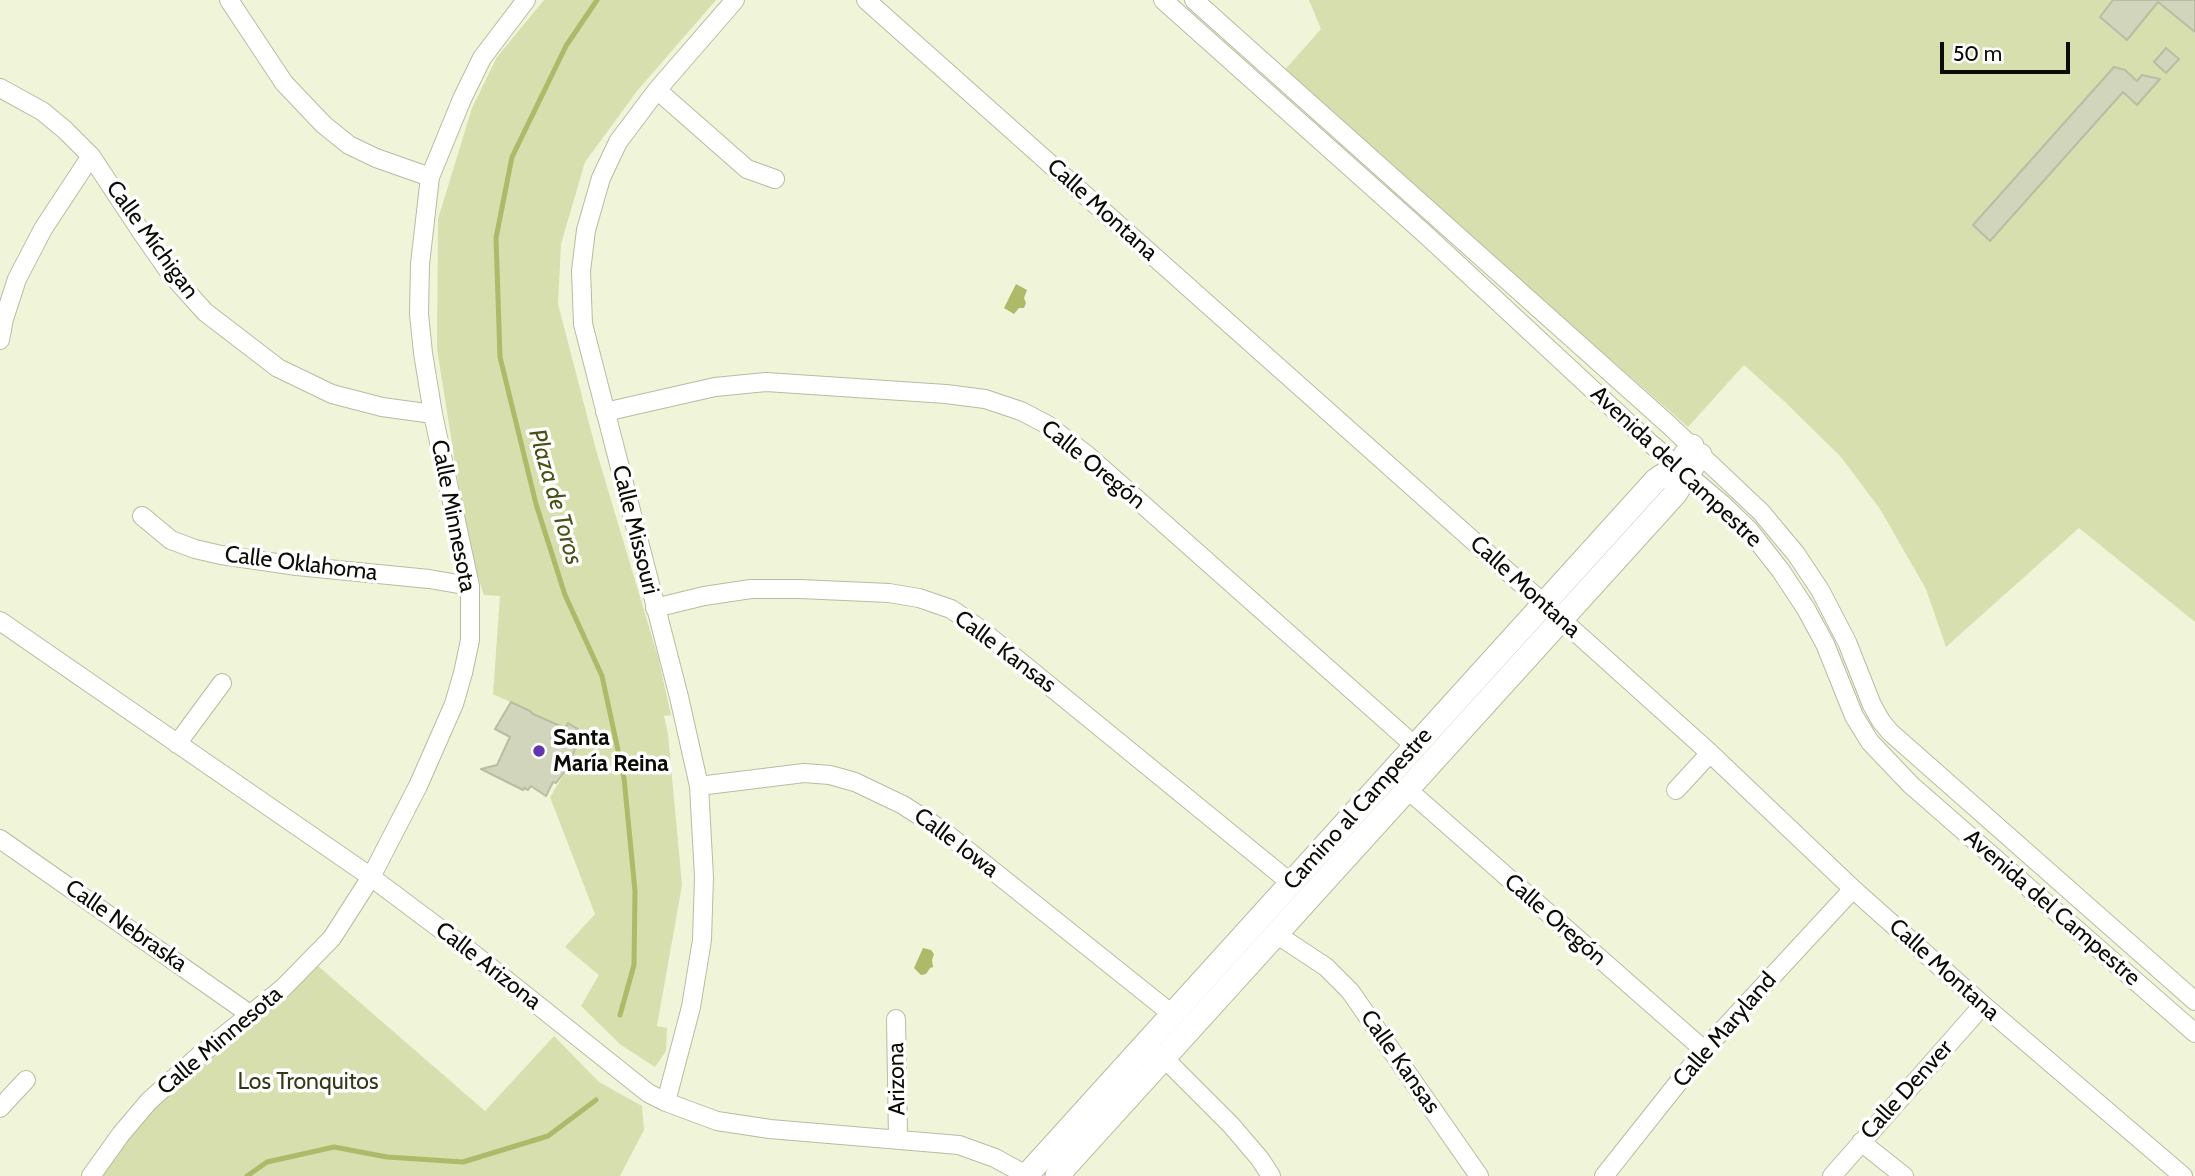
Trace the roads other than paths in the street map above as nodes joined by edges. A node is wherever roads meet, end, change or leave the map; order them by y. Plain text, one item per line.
1 (229, 0) edge
2 (736, 0) edge
3 (866, 0) edge
4 (1163, 0) edge
5 (522, 2) edge
6 (1196, 2) edge
7 (1184, 19) junction
8 (0, 88) edge
9 (657, 90) junction
10 (91, 156) junction
11 (430, 177) junction
12 (775, 179) dead end
13 (1440, 218) junction
14 (1425, 234) junction
15 (0, 340) edge
16 (605, 412) junction
17 (433, 414) junction
18 (1697, 450) junction
19 (1681, 470) junction
20 (142, 516) dead end
21 (470, 586) junction
22 (655, 608) junction
23 (1553, 611) junction
24 (0, 621) edge
25 (222, 683) dead end
26 (177, 744) junction
27 (1415, 746) junction
28 (1710, 753) junction
29 (699, 786) junction
30 (1407, 789) junction
31 (1676, 790) dead end
32 (0, 839) edge
33 (371, 877) junction
34 (1291, 883) junction
35 (1853, 888) junction
36 (1276, 934) junction
37 (2195, 1001) edge
38 (1983, 1005) junction
39 (1172, 1014) junction
40 (251, 1015) junction
41 (896, 1019) dead end
42 (2195, 1032) edge
43 (1704, 1050) junction
44 (1164, 1059) junction
45 (26, 1080) dead end
46 (666, 1102) junction
47 (0, 1108) edge
48 (898, 1139) junction
49 (1861, 1142) junction
50 (2161, 1170) edge
51 (91, 1176) edge
52 (1027, 1176) edge
53 (1057, 1176) edge
54 (1271, 1176) edge
55 (1479, 1176) edge
56 (1604, 1176) edge
57 (1832, 1176) edge
58 (1904, 1176) edge
59 (2183, 1176) edge

1 - 11 street
2 - 9 street, Calle Missouri
3 - 23 street, Calle Montana
4 - 7 street, Avenida del Campestre
5 - 11 street, Calle Minnesota
6 - 7 street
6 - 13 street, Avenida del Campestre
7 - 14 street, Avenida del Campestre
8 - 10 street, Calle Míchigan
9 - 12 street
9 - 16 street, Calle Missouri
10 - 15 street
10 - 17 street, Calle Míchigan
11 - 17 street, Calle Minnesota
13 - 14 street
13 - 18 street, Avenida del Campestre
14 - 19 street, Avenida del Campestre
16 - 22 street, Calle Missouri
16 - 27 street, Calle Oregón
17 - 21 street, Calle Minnesota
18 - 19 street, Camino al Campestre
18 - 37 street, Avenida del Campestre
19 - 23 street, Camino al Campestre
19 - 42 street, Avenida del Campestre
20 - 21 street, Calle Oklahoma
21 - 33 street, Calle Minnesota
22 - 29 street, Calle Missouri
22 - 34 street, Calle Kansas
23 - 27 street, Camino al Campestre
23 - 28 street, Calle Montana
23 - 30 street, Camino al Campestre
24 - 26 street, Calle Arizona
25 - 26 street
26 - 33 street, Calle Arizona
27 - 34 street, Camino al Campestre
28 - 31 street
28 - 35 street, Calle Montana
29 - 39 street, Calle Iowa
29 - 46 street, Calle Missouri
30 - 36 street, Camino al Campestre
30 - 43 street, Calle Oregón
32 - 40 street, Calle Nebraska
33 - 40 street, Calle Minnesota
33 - 46 street, Calle Arizona
34 - 39 street, Camino al Campestre
35 - 38 street, Calle Montana
35 - 43 street, Calle Maryland
36 - 44 street, Camino al Campestre
36 - 55 street, Calle Kansas
38 - 49 street, Calle Denver
38 - 50 street, Calle Montana
39 - 52 street, Camino al Campestre
40 - 51 street, Calle Minnesota
41 - 48 street, Arizona
43 - 56 street, Calle Maryland
44 - 53 street, Camino al Campestre
44 - 54 street
45 - 47 street
46 - 48 street, Calle Arizona
48 - 52 street, Calle Arizona
49 - 57 street, Calle Denver
49 - 58 street
50 - 59 street, Calle Montana

